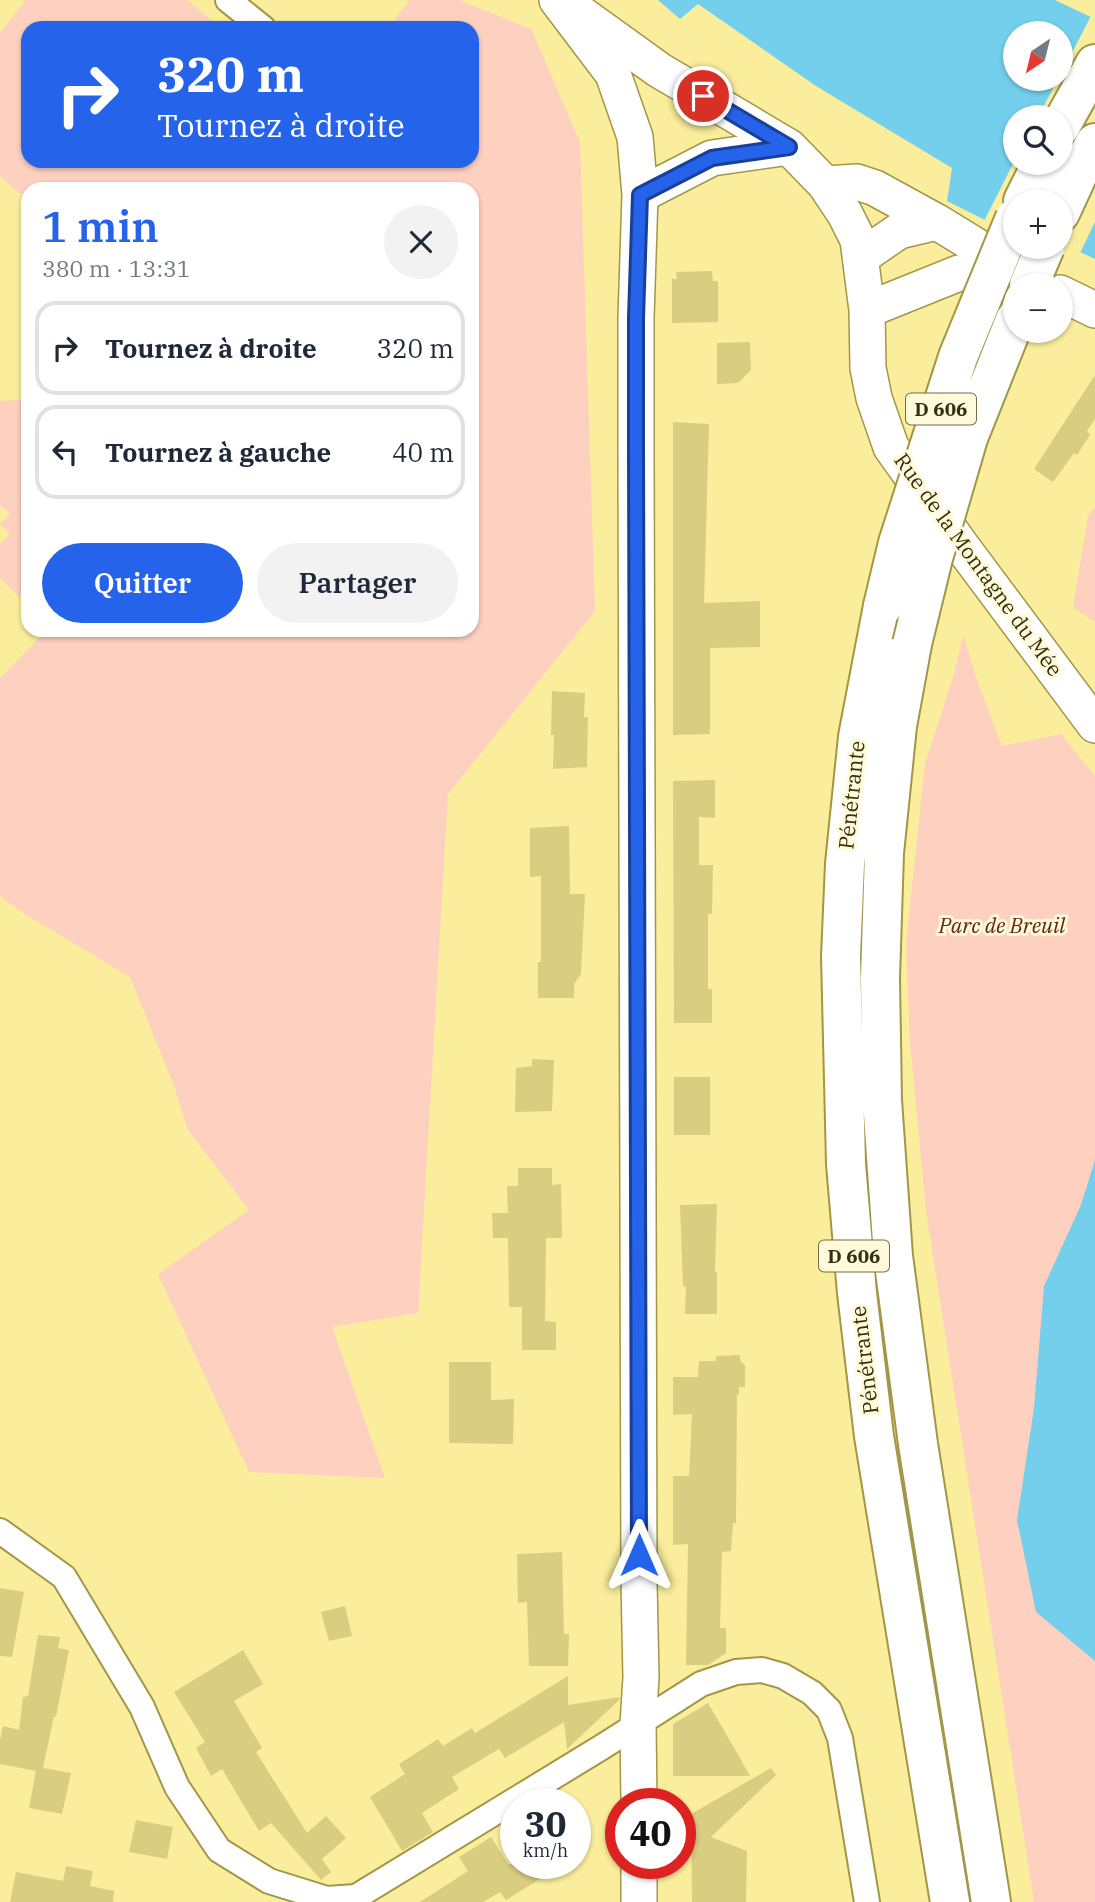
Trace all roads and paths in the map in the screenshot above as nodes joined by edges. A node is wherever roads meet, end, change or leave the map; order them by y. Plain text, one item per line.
1 (228, 0) edge
2 (560, 0) edge
3 (254, 21) edge
4 (1095, 64) edge
5 (1072, 105) edge
6 (1095, 143) edge
7 (789, 147) junction
8 (825, 184) junction
9 (1071, 189) edge
10 (640, 195) junction
11 (937, 222) junction
12 (1003, 247) edge
13 (861, 257) junction
14 (1035, 259) edge
15 (1015, 273) edge
16 (1024, 273) edge
17 (1003, 276) edge
18 (1073, 299) edge
19 (867, 310) junction
20 (1095, 310) edge
21 (1006, 343) edge
22 (1095, 724) edge
23 (0, 1531) edge
24 (638, 1724) junction
25 (639, 1788) edge
26 (639, 1879) edge
27 (357, 1900) edge
28 (639, 1902) edge
29 (867, 1902) edge
30 (950, 1902) edge
31 (991, 1902) edge

1 - 3 street
2 - 7 street, Rue de la Montagne du Mée
2 - 10 street
4 - 5 main road
6 - 9 main road
7 - 8 street, Rue de la Montagne du Mée
7 - 10 street
8 - 11 street
8 - 13 street, Rue de la Montagne du Mée
10 - 24 street
11 - 13 street
11 - 15 street
12 - 30 main road, Pénétrante / D 606, bridge
13 - 19 street, Rue de la Montagne du Mée
14 - 16 main road, bridge
17 - 19 street
18 - 20 street
19 - 22 street, Rue de la Montagne du Mée
21 - 31 main road, Pénétrante / D 606, bridge
23 - 27 street
24 - 25 street
24 - 27 street
24 - 29 street
26 - 28 street

